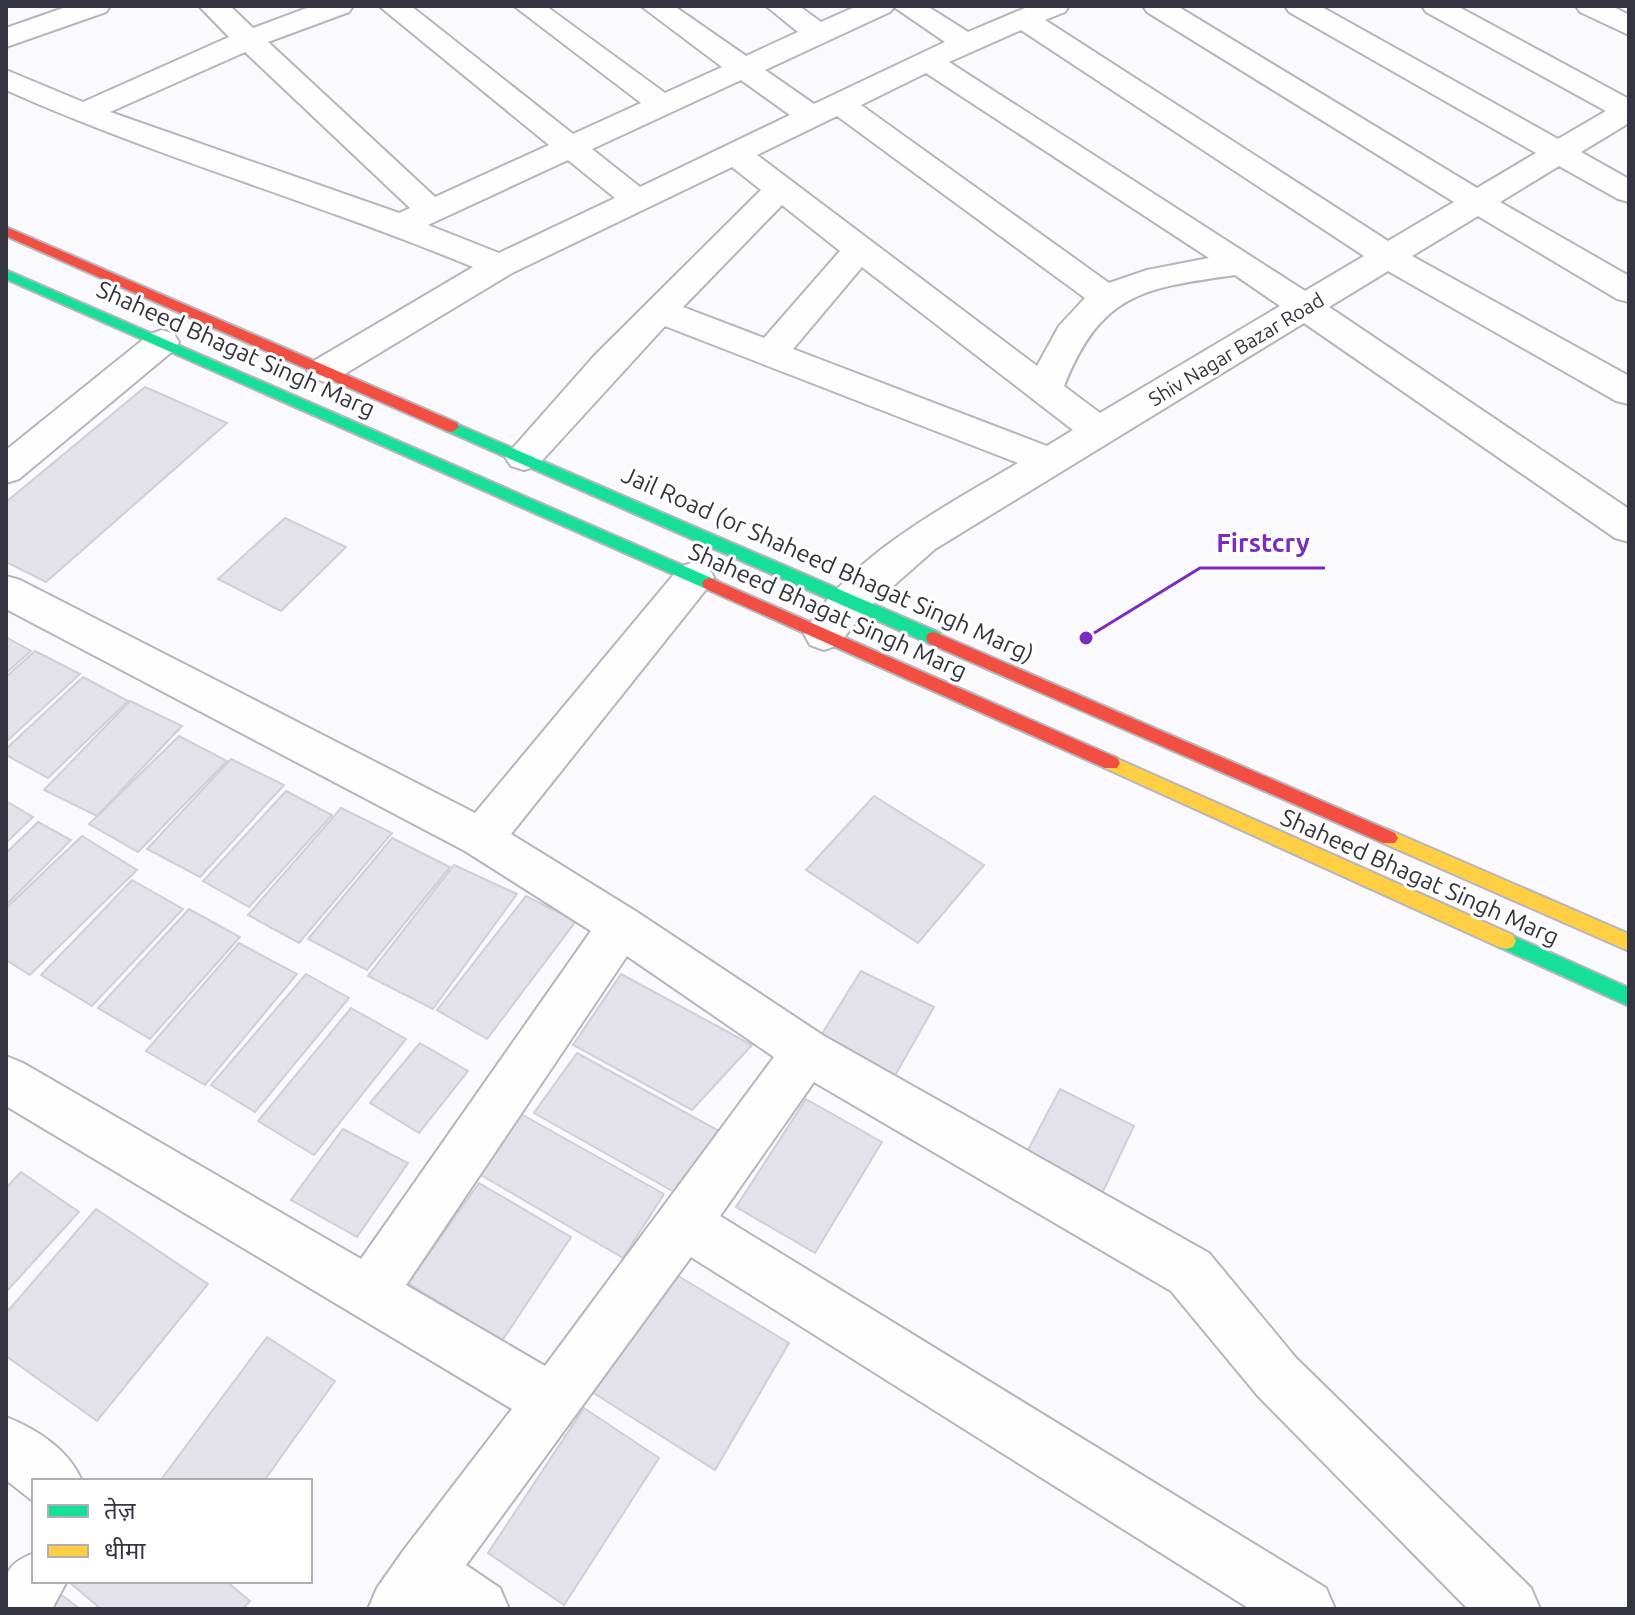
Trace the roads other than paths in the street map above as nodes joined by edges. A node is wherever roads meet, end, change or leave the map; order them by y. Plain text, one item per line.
1 (94, 6) edge
2 (213, 6) edge
3 (339, 6) edge
4 (393, 6) edge
5 (528, 6) edge
6 (655, 6) edge
7 (780, 6) edge
8 (880, 6) edge
9 (907, 6) edge
10 (1157, 6) edge
11 (1299, 6) edge
12 (1436, 6) edge
13 (1590, 6) edge
14 (1042, 10) edge
15 (1629, 26) edge
16 (819, 34) junction
17 (6, 38) edge
18 (249, 39) junction
19 (966, 43) junction
20 (929, 62) junction
21 (742, 68) junction
22 (6, 79) edge
23 (663, 105) junction
24 (1629, 110) edge
25 (826, 111) junction
26 (83, 113) junction
27 (571, 147) junction
28 (1557, 153) junction
29 (735, 154) junction
30 (780, 189) junction
31 (1629, 192) edge
32 (637, 200) junction
33 (1477, 202) junction
34 (432, 211) junction
35 (400, 225) junction
36 (6, 231) edge
37 (860, 249) junction
38 (1387, 256) junction
39 (1241, 264) junction
40 (500, 266) junction
41 (6, 274) edge
42 (1629, 291) edge
43 (1107, 298) junction
44 (1304, 308) junction
45 (660, 311) junction
46 (162, 342) junction
47 (770, 353) junction
48 (325, 370) junction
49 (1045, 390) junction
50 (1629, 392) edge
51 (1099, 431) junction
52 (524, 457) junction
53 (1050, 461) junction
54 (6, 470) edge
55 (1629, 528) edge
56 (694, 577) junction
57 (6, 591) edge
58 (851, 600) junction
59 (824, 634) junction
60 (481, 838) junction
61 (621, 926) junction
62 (1623, 932) edge
63 (1629, 997) edge
64 (807, 1052) junction
65 (6, 1079) edge
66 (684, 1223) junction
67 (370, 1292) junction
68 (552, 1401) junction
69 (6, 1445) edge
70 (50, 1479) edge
71 (35, 1583) edge
72 (411, 1590) edge
73 (15, 1609) edge
74 (479, 1609) edge
75 (1305, 1609) edge
76 (1510, 1609) edge

1 - 17 street
2 - 18 street
3 - 18 street
4 - 27 street
5 - 23 street
6 - 21 street
7 - 16 street
8 - 16 street
9 - 19 street
10 - 33 street
11 - 28 street
12 - 24 street
13 - 15 street
14 - 19 street
14 - 38 street
16 - 21 street
18 - 26 street
18 - 34 street
19 - 20 street
20 - 25 street
20 - 39 street
21 - 23 street
21 - 25 street
22 - 26 street
23 - 27 street
24 - 28 street, Shiv Nagar Bazar Road
25 - 29 street
25 - 43 street
26 - 35 street
27 - 32 street
27 - 34 street
28 - 31 street
28 - 33 street, Shiv Nagar Bazar Road
29 - 30 street
29 - 32 street
30 - 37 street
30 - 45 street
32 - 40 street
33 - 38 street, Shiv Nagar Bazar Road
33 - 42 street
34 - 35 street
35 - 40 street
36 - 48 main road, Jail Road (or Shaheed Bhagat Singh Marg)
37 - 47 street
37 - 49 street
38 - 44 street, Shiv Nagar Bazar Road
38 - 50 street
39 - 43 street
39 - 44 street
40 - 48 street
41 - 46 main road, Shaheed Bhagat Singh Marg
43 - 49 street
44 - 51 street, Shiv Nagar Bazar Road
44 - 55 street
45 - 47 street
45 - 52 street
46 - 54 street
46 - 56 main road, Shaheed Bhagat Singh Marg
47 - 53 street
48 - 52 main road, Jail Road (or Shaheed Bhagat Singh Marg)
49 - 51 street
51 - 53 street, Shiv Nagar Bazar Road
52 - 58 main road, Jail Road (or Shaheed Bhagat Singh Marg)
53 - 58 street, Shiv Nagar Bazar Road
56 - 59 main road, Shaheed Bhagat Singh Marg
56 - 60 street
57 - 60 street
58 - 59 street, Shiv Nagar Bazar Road
58 - 62 main road, Jail Road (or Shaheed Bhagat Singh Marg)
59 - 63 main road, Shaheed Bhagat Singh Marg
60 - 61 street
61 - 64 street
61 - 67 street
64 - 66 street
64 - 76 street
65 - 67 street
66 - 68 street
66 - 75 street
67 - 68 street
68 - 72 street
69 - 70 street
71 - 73 street
72 - 74 street

